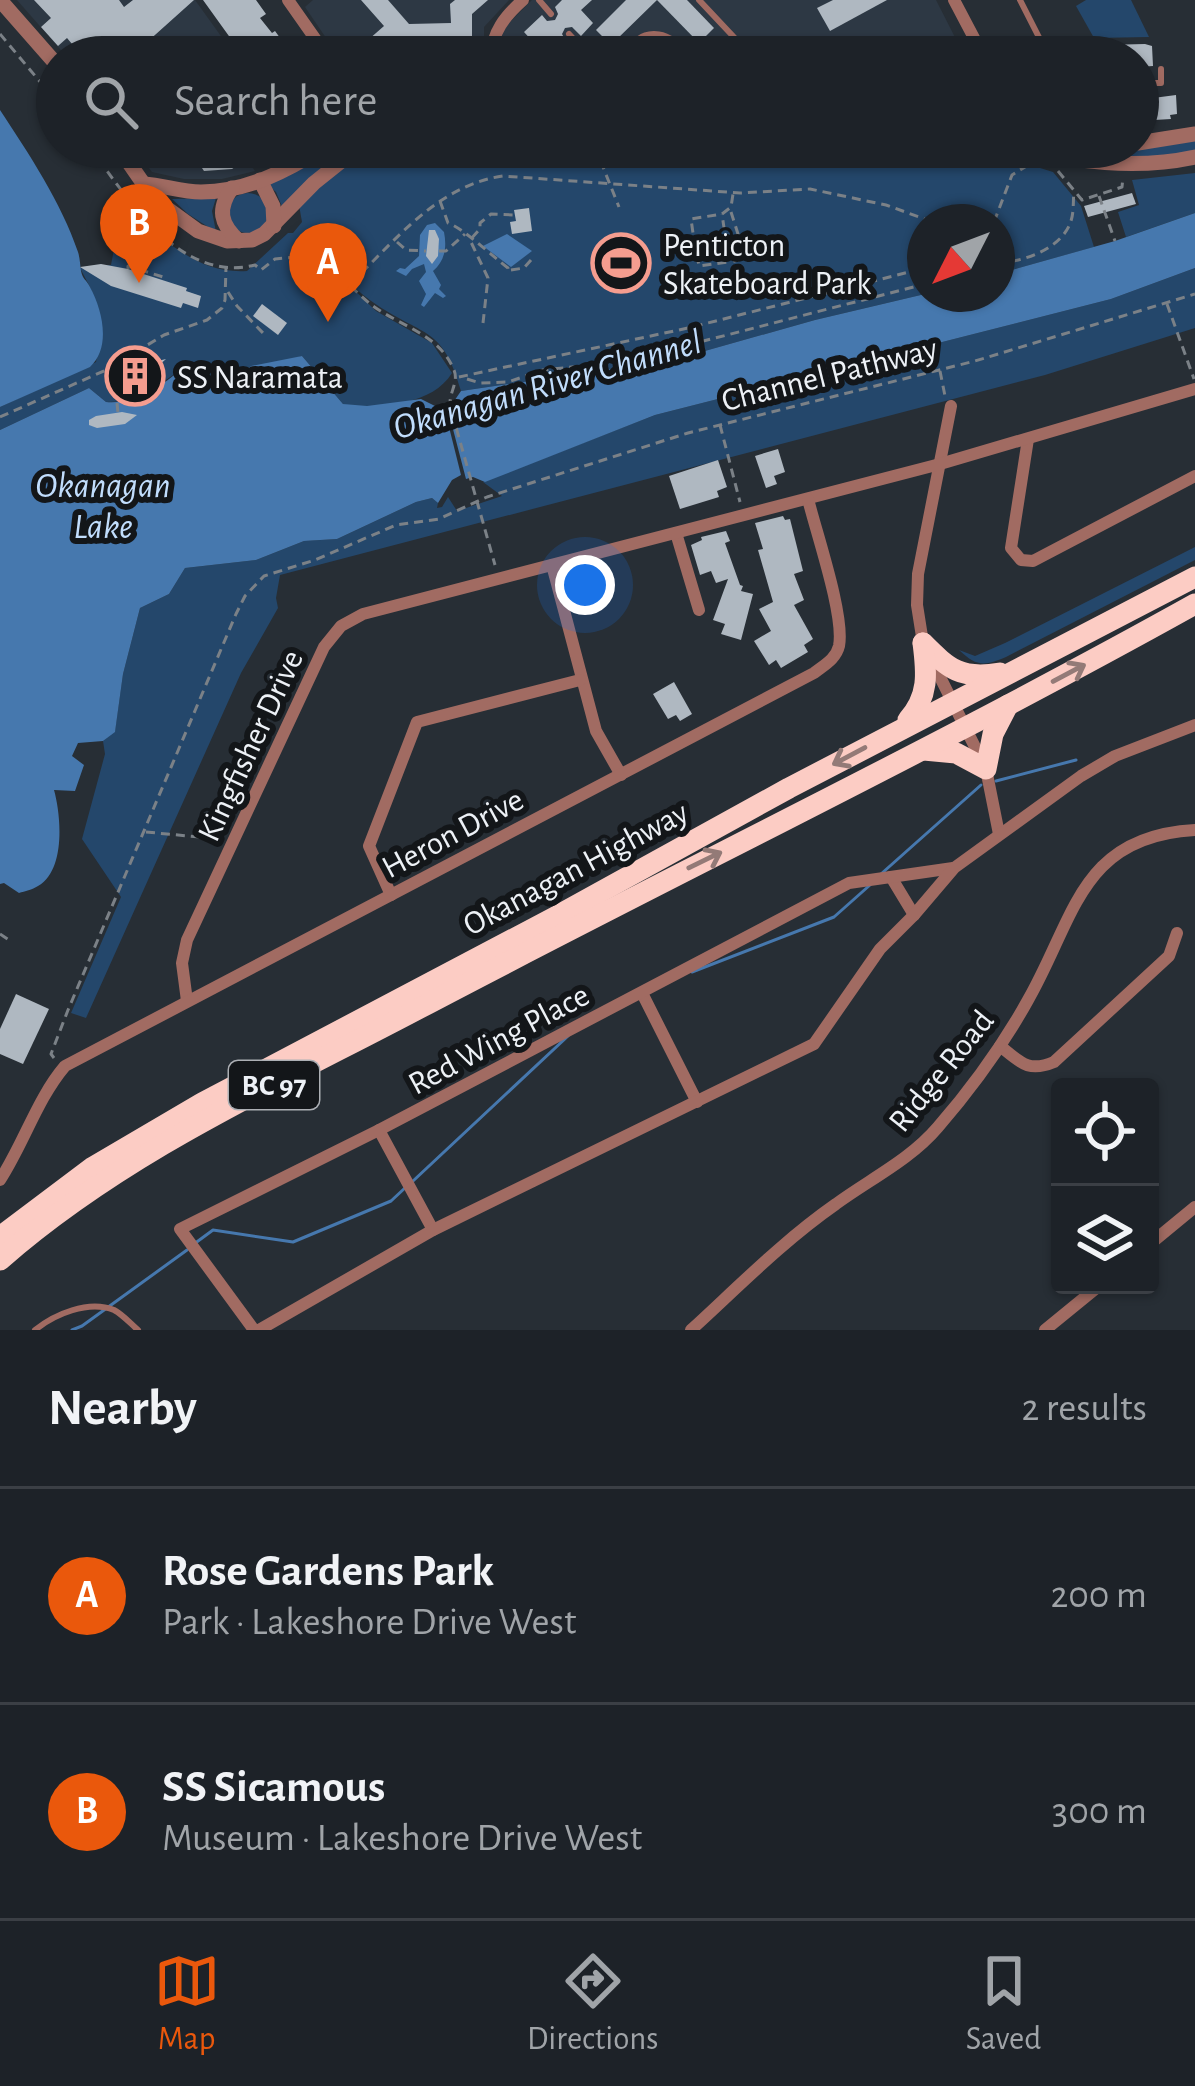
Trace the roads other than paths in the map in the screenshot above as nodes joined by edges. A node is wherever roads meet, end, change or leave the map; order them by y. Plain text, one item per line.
1 (0, 0) edge
2 (288, 0) edge
3 (524, 0) edge
4 (539, 0) edge
5 (699, 0) edge
6 (954, 0) edge
7 (1020, 0) edge
8 (551, 14) dead end
9 (313, 36) edge
10 (495, 36) edge
11 (733, 36) edge
12 (973, 36) edge
13 (1038, 36) edge
14 (36, 41) edge
15 (1161, 69) dead end
16 (1159, 83) edge
17 (1195, 134) edge
18 (1159, 139) edge
19 (1195, 157) edge
20 (1159, 161) edge
21 (133, 168) edge
22 (289, 168) edge
23 (333, 168) edge
24 (260, 180) junction
25 (144, 184) junction
26 (232, 188) junction
27 (274, 226) junction
28 (239, 241) junction
29 (1195, 385) edge
30 (951, 406) road end
31 (1028, 439) junction
32 (940, 464) junction
33 (1195, 476) edge
34 (808, 499) junction
35 (676, 533) junction
36 (552, 565) junction
37 (1195, 578) edge
38 (1195, 604) edge
39 (699, 610) dead end
40 (923, 643) junction
41 (1012, 671) junction
42 (580, 680) junction
43 (952, 702) junction
44 (1008, 705) junction
45 (1195, 725) edge
46 (966, 728) junction
47 (900, 730) junction
48 (923, 749) junction
49 (986, 770) junction
50 (621, 775) junction
51 (1195, 830) edge
52 (999, 834) junction
53 (954, 868) junction
54 (891, 877) junction
55 (392, 895) junction
56 (914, 915) junction
57 (1177, 933) dead end
58 (642, 993) junction
59 (187, 1001) junction
60 (1000, 1046) junction
61 (697, 1102) junction
62 (379, 1130) junction
63 (0, 1180) edge
64 (1195, 1207) edge
65 (433, 1230) junction
66 (1159, 1237) edge
67 (0, 1238) edge
68 (0, 1260) edge
69 (1089, 1294) edge
70 (35, 1330) edge
71 (138, 1330) edge
72 (256, 1330) edge
73 (691, 1330) edge
74 (1045, 1330) edge

1 - 14 street
2 - 9 street
3 - 10 street
4 - 8 lane
5 - 11 lane
6 - 12 street
7 - 13 lane
15 - 16 lane
17 - 18 street
19 - 20 street
21 - 25 street
22 - 24 street
23 - 27 street
24 - 26 street
24 - 27 street
25 - 26 street
25 - 28 street
26 - 28 street
27 - 28 street
29 - 31 street, Kingfisher Drive
30 - 32 street
31 - 32 street, Kingfisher Drive
31 - 33 street
32 - 34 street, Kingfisher Drive
32 - 40 street
34 - 35 street, Kingfisher Drive
34 - 50 street, Heron Drive
35 - 36 street, Kingfisher Drive
35 - 39 street
36 - 42 street
36 - 59 street, Kingfisher Drive
37 - 41 highway, Okanagan Highway / BC 97
44 -> 38 highway, Okanagan Highway / BC 97
40 - 41 highway
40 - 43 street
40 - 47 highway
41 - 43 highway, Okanagan Highway / BC 97
42 - 50 street
42 - 55 street
43 - 46 street
43 - 47 highway, Okanagan Highway / BC 97
44 - 46 highway, Okanagan Highway / BC 97
44 - 49 highway
45 - 52 street
46 - 48 highway, Okanagan Highway / BC 97
46 - 49 street
47 -> 67 highway, Okanagan Highway / BC 97
48 - 49 highway
68 -> 48 highway, Okanagan Highway / BC 97
49 - 52 street
50 - 55 street, Heron Drive
51 - 60 street, Ridge Road
52 - 53 street
53 - 54 street, Red Wing Place
53 - 56 street, Red Wing Place
54 - 56 street
54 - 58 street, Red Wing Place
55 - 59 street, Heron Drive
56 - 61 street, Red Wing Place
57 - 60 street
58 - 61 street, Red Wing Place
58 - 62 street, Red Wing Place
59 - 63 street, Heron Drive
60 - 73 street, Ridge Road
61 - 65 street, Red Wing Place
62 - 65 street, Red Wing Place
62 - 72 street, Red Wing Place
64 - 66 street
65 - 72 street, Red Wing Place
69 - 74 street
70 - 71 lane

